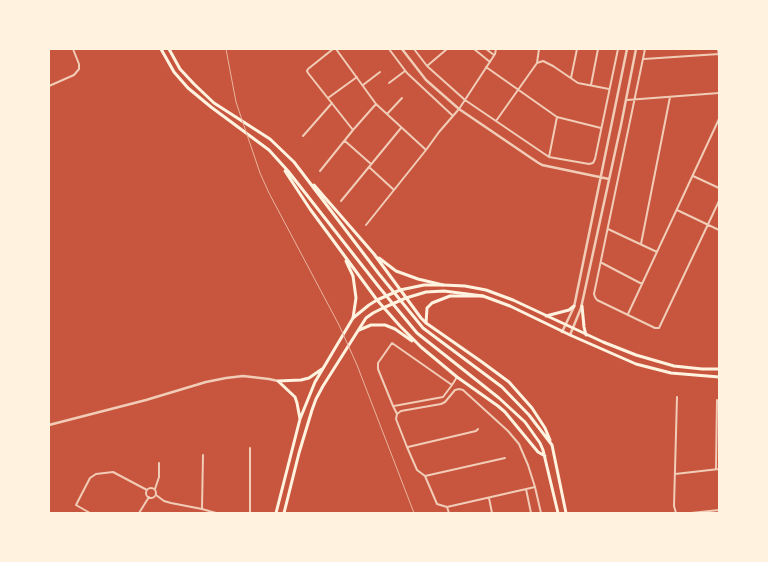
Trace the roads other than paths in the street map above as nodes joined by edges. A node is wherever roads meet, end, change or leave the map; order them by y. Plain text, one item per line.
1 (73, 49) edge
2 (161, 49) edge
3 (169, 49) edge
4 (335, 49) edge
5 (389, 49) edge
6 (402, 49) edge
7 (414, 49) edge
8 (447, 49) edge
9 (474, 49) edge
10 (486, 49) edge
11 (496, 49) edge
12 (539, 49) edge
13 (577, 49) edge
14 (598, 49) edge
15 (618, 49) edge
16 (628, 49) edge
17 (636, 49) edge
18 (645, 49) edge
19 (718, 49) edge
20 (494, 56) junction
21 (719, 56) edge
22 (643, 59) junction
23 (490, 62) junction
24 (537, 63) junction
25 (427, 66) junction
26 (486, 68) junction
27 (405, 71) junction
28 (380, 72) dead end
29 (356, 77) junction
30 (571, 79) junction
31 (389, 83) dead end
32 (363, 85) junction
33 (591, 85) junction
34 (49, 86) edge
35 (609, 89) junction
36 (519, 90) junction
37 (719, 93) edge
38 (670, 97) junction
39 (328, 98) junction
40 (402, 98) dead end
41 (636, 99) junction
42 (465, 100) junction
43 (624, 100) junction
44 (332, 103) junction
45 (376, 104) junction
46 (459, 109) junction
47 (387, 114) junction
48 (453, 116) junction
49 (557, 117) junction
50 (719, 119) edge
51 (496, 122) junction
52 (402, 128) junction
53 (601, 128) junction
54 (715, 128) junction
55 (353, 130) junction
56 (719, 130) edge
57 (303, 136) dead end
58 (344, 141) junction
59 (269, 150) junction
60 (426, 150) junction
61 (548, 157) junction
62 (294, 162) junction
63 (372, 164) junction
64 (369, 167) junction
65 (320, 171) dead end
66 (693, 176) junction
67 (601, 178) junction
68 (609, 179) junction
69 (719, 188) edge
70 (394, 190) junction
71 (341, 201) dead end
72 (719, 201) edge
73 (677, 210) junction
74 (366, 225) dead end
75 (708, 225) junction
76 (608, 229) junction
77 (719, 230) edge
78 (641, 244) junction
79 (657, 252) junction
80 (374, 254) junction
81 (344, 255) junction
82 (602, 263) junction
83 (443, 284) junction
84 (642, 284) junction
85 (400, 290) junction
86 (483, 296) junction
87 (406, 298) junction
88 (377, 300) junction
89 (574, 306) junction
90 (582, 306) junction
91 (383, 308) junction
92 (628, 315) junction
93 (546, 316) junction
94 (353, 318) junction
95 (426, 323) junction
96 (566, 326) junction
97 (572, 329) junction
98 (358, 330) junction
99 (562, 332) junction
100 (570, 335) junction
101 (586, 335) junction
102 (420, 347) junction
103 (719, 368) edge
104 (323, 369) junction
105 (719, 376) edge
106 (457, 377) junction
107 (278, 381) junction
108 (452, 385) junction
109 (677, 397) dead end
110 (717, 400) dead end
111 (392, 406) junction
112 (397, 414) junction
113 (300, 419) junction
114 (49, 425) edge
115 (718, 428) edge
116 (478, 429) dead end
117 (552, 445) junction
118 (407, 447) junction
119 (250, 448) dead end
120 (203, 455) dead end
121 (545, 457) junction
122 (505, 458) dead end
123 (159, 463) dead end
124 (718, 469) edge
125 (675, 474) junction
126 (425, 476) junction
127 (535, 487) junction
128 (155, 489) junction
129 (526, 489) junction
130 (147, 490) junction
131 (156, 495) junction
132 (149, 497) junction
133 (489, 497) junction
134 (447, 506) junction
135 (202, 509) junction
136 (719, 510) edge
137 (90, 513) edge
138 (138, 513) edge
139 (216, 513) edge
140 (250, 513) edge
141 (276, 513) edge
142 (284, 513) edge
143 (449, 513) edge
144 (492, 513) edge
145 (531, 513) edge
146 (541, 513) edge
147 (558, 513) edge
148 (566, 513) edge
149 (676, 513) edge
150 (691, 513) edge

1 - 34 street
2 - 59 main road
3 - 62 main road
4 - 29 street
4 - 39 street
5 - 27 street
6 - 46 street
7 - 25 street
8 - 25 street
9 - 23 street
10 - 20 street
11 - 20 street
12 - 24 street
13 - 30 street
14 - 33 street
15 - 35 street
16 - 67 street
17 - 43 street
18 - 22 street
19 - 21 street
20 - 23 street
21 - 22 street
22 - 41 street
23 - 26 street
24 - 30 street
24 - 36 street
25 - 42 street
26 - 36 street
26 - 42 street
27 - 31 street
27 - 48 street
28 - 32 street
29 - 32 street
29 - 39 street
30 - 33 street
32 - 45 street
33 - 35 street
35 - 53 street
36 - 49 street
36 - 51 street
37 - 38 street
38 - 41 street
38 - 78 street
39 - 44 street
40 - 47 street
41 - 43 street
41 - 76 street
42 - 46 street
42 - 51 street
43 - 68 street
44 - 55 street
44 - 57 street
45 - 47 street
45 - 55 street
46 - 48 street
46 - 67 street
47 - 52 street
48 - 60 street
49 - 53 street
49 - 61 street
50 - 54 street
51 - 61 street
52 - 60 street
52 - 63 street
53 - 61 street
54 - 56 street
54 - 66 street
55 - 58 street
58 - 63 street
58 - 65 street
59 - 81 main road
59 - 121 main road
60 - 70 street
62 - 80 main road
62 - 117 main road
63 - 64 street
64 - 70 street
64 - 71 street
66 - 69 street
66 - 73 street
67 - 68 street
67 - 89 street
68 - 90 street
70 - 74 street
72 - 75 street
73 - 75 street
73 - 79 street
75 - 77 street
75 - 92 street
76 - 78 street
76 - 82 street
78 - 79 street
79 - 84 street
80 - 83 main road
80 - 85 main road
81 - 88 main road
81 - 94 main road
82 - 84 street
82 - 92 street
83 - 85 main road
83 - 93 main road
84 - 92 street
85 - 87 main road
85 - 88 main road
86 - 87 main road
86 - 95 main road
86 - 99 main road
87 - 91 main road
87 - 95 main road
88 - 91 main road
88 - 94 main road
89 - 93 main road
89 - 96 street
90 - 97 street
90 - 101 main road
91 - 98 main road
91 - 102 main road
93 - 96 main road
94 - 104 main road
95 - 117 main road
96 - 97 main road
96 - 99 street
97 - 100 street
97 - 101 main road
98 - 102 main road
98 - 142 main road
99 - 100 main road
100 - 105 main road
101 - 103 main road
102 - 106 main road
104 - 107 main road
104 - 113 main road
106 - 108 street
106 - 121 main road
107 - 113 main road
107 - 114 street
108 - 111 street
108 - 111 street
109 - 125 street
110 - 115 street
111 - 112 street
112 - 118 street
112 - 127 street
113 - 141 main road
115 - 124 street
116 - 118 street
117 - 148 main road
118 - 126 street
119 - 140 street
120 - 135 street
121 - 147 main road
122 - 126 street
123 - 128 street
124 - 125 street
125 - 149 street
126 - 134 street
127 - 129 street
127 - 146 street
128 - 130 street
128 - 131 street
129 - 133 street
129 - 145 street
130 - 132 street
130 - 137 street
131 - 132 street
131 - 135 street
132 - 138 street
133 - 134 street
133 - 144 street
134 - 143 street
135 - 139 street
136 - 150 street

